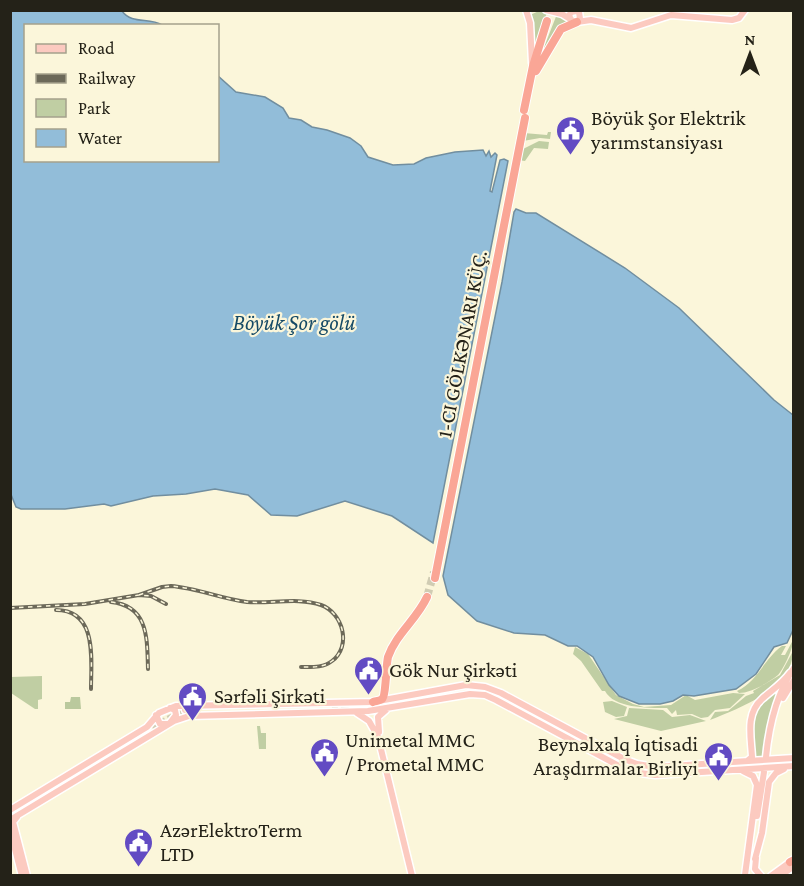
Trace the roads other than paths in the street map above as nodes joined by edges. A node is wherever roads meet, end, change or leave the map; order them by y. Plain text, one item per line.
1 (526, 10) edge
2 (546, 10) edge
3 (552, 10) edge
4 (745, 10) edge
5 (533, 11) edge
6 (577, 11) edge
7 (591, 20) junction
8 (574, 21) junction
9 (549, 22) dead end
10 (532, 77) junction
11 (435, 575) tunnel mouth
12 (792, 671) edge
13 (794, 680) edge
14 (387, 688) junction
15 (484, 689) junction
16 (421, 694) junction
17 (476, 694) junction
18 (501, 696) junction
19 (395, 699) junction
20 (409, 701) junction
21 (373, 702) junction
22 (350, 703) junction
23 (191, 705) junction
24 (331, 708) junction
25 (166, 709) junction
26 (391, 709) junction
27 (353, 711) junction
28 (343, 712) junction
29 (532, 712) junction
30 (186, 713) junction
31 (156, 715) junction
32 (169, 724) junction
33 (550, 725) junction
34 (152, 729) junction
35 (578, 737) junction
36 (595, 743) junction
37 (603, 758) junction
38 (767, 758) junction
39 (747, 761) junction
40 (618, 763) junction
41 (791, 763) edge
42 (661, 766) junction
43 (712, 766) junction
44 (732, 767) junction
45 (702, 770) junction
46 (765, 770) junction
47 (641, 771) junction
48 (682, 771) junction
49 (663, 775) junction
50 (68, 780) junction
51 (49, 787) junction
52 (56, 792) junction
53 (32, 804) junction
54 (23, 813) junction
55 (10, 814) edge
56 (14, 835) edge
57 (755, 859) junction
58 (793, 862) edge
59 (747, 875) edge
60 (760, 875) edge
61 (22, 876) edge
62 (27, 876) edge
63 (412, 876) edge
64 (771, 876) edge
65 (780, 876) edge

1 - 5 main road
1 - 10 main road
2 - 8 main road
3 - 6 main road
4 - 7 main road
6 - 7 main road
6 - 8 main road
7 - 8 main road
8 - 10 highway
9 - 10 highway
10 - 11 highway
12 - 38 main road
12 - 39 main road
13 - 38 main road
14 - 16 main road
14 - 19 main road
14 - 21 highway
15 - 18 main road
15 - 20 main road
15 - 33 main road
16 - 18 main road
16 - 20 main road
17 - 18 main road
17 - 20 main road
17 - 33 main road
18 - 20 main road
18 - 29 main road
19 - 20 main road
19 - 21 main road
19 - 26 main road
20 - 26 main road
21 - 22 main road
22 - 24 main road
22 - 28 main road
23 - 24 main road
23 - 25 main road
23 - 30 main road
24 - 28 main road
24 - 30 main road
25 - 31 main road
25 - 32 main road
26 - 27 main road
26 - 63 main road
27 - 28 main road
27 - 63 main road
29 - 33 main road
29 - 36 main road
29 - 40 main road
30 - 32 main road
31 - 32 main road
31 - 34 main road
32 - 34 main road
33 - 35 main road
33 - 37 main road
34 - 50 main road
34 - 51 main road
34 - 52 main road
35 - 36 main road
35 - 48 main road
36 - 42 main road
37 - 40 main road
37 - 49 main road
38 - 39 main road
38 - 41 main road
39 - 44 main road
40 - 47 main road
41 - 43 main road
41 - 44 main road
41 - 46 main road
41 - 57 main road
42 - 44 main road
42 - 48 main road
43 - 44 main road
43 - 48 main road
44 - 45 main road
44 - 46 main road
44 - 48 main road
44 - 59 main road
45 - 47 main road
45 - 48 main road
46 - 57 main road
46 - 59 main road
47 - 49 main road
48 - 49 main road
50 - 51 main road
50 - 52 main road
50 - 53 main road
50 - 55 main road
51 - 55 main road
52 - 53 main road
52 - 54 main road
53 - 55 main road
54 - 55 main road
54 - 56 main road
56 - 61 main road
56 - 62 main road
57 - 60 main road
58 - 64 main road
58 - 65 main road
59 - 60 main road

